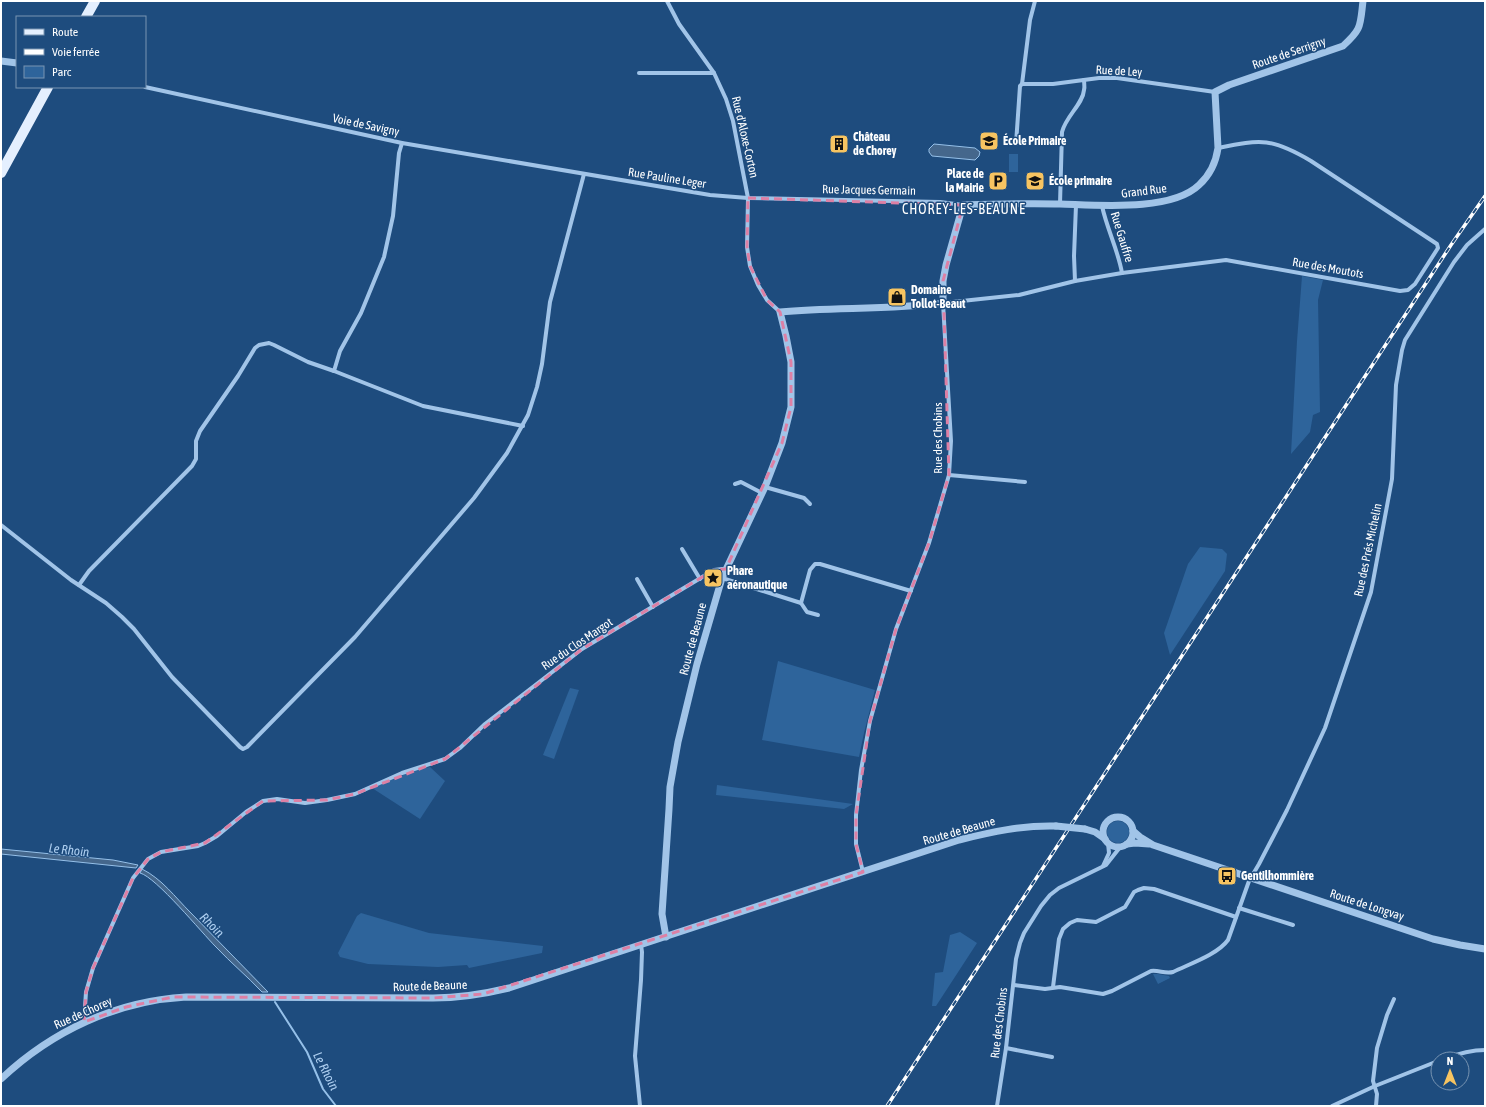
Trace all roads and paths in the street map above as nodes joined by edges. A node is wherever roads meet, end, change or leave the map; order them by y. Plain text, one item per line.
1 (95, 1) edge
2 (667, 1) edge
3 (1035, 1) edge
4 (1363, 1) edge
5 (87, 16) edge
6 (1, 61) edge
7 (16, 63) edge
8 (639, 72) dead end
9 (714, 73) junction
10 (1084, 80) junction
11 (1022, 84) junction
12 (146, 87) edge
13 (47, 88) edge
14 (1215, 92) junction
15 (402, 143) junction
16 (1016, 144) dead end
17 (1218, 148) junction
18 (1, 173) edge
19 (584, 174) junction
20 (748, 198) junction
21 (1060, 204) junction
22 (963, 205) junction
23 (989, 205) joint
24 (1076, 205) junction
25 (1102, 206) junction
26 (1485, 229) edge
27 (1122, 274) junction
28 (1075, 281) junction
29 (943, 303) junction
30 (780, 312) junction
31 (334, 371) junction
32 (522, 426) junction
33 (949, 475) junction
34 (1025, 482) dead end
35 (735, 484) dead end
36 (763, 490) junction
37 (810, 504) dead end
38 (1, 525) edge
39 (682, 549) dead end
40 (725, 570) junction
41 (722, 578) junction
42 (637, 579) dead end
43 (700, 579) junction
44 (79, 585) junction
45 (911, 590) junction
46 (801, 602) junction
47 (653, 607) junction
48 (818, 616) dead end
49 (1105, 825) junction
50 (1085, 828) junction
51 (1132, 831) junction
52 (1107, 841) junction
53 (1124, 845) junction
54 (1153, 845) junction
55 (1102, 867) junction
56 (863, 872) junction
57 (1250, 878) junction
58 (1239, 908) junction
59 (1236, 917) junction
60 (1293, 925) dead end
61 (666, 937) junction
62 (641, 945) junction
63 (1485, 949) edge
64 (1014, 984) junction
65 (1053, 987) junction
66 (186, 996) joint
67 (1394, 999) dead end
68 (84, 1022) junction
69 (1006, 1048) junction
70 (1485, 1050) edge
71 (1470, 1051) edge
72 (1052, 1057) dead end
73 (1430, 1064) edge
74 (1, 1079) edge
75 (1375, 1086) junction
76 (640, 1106) edge
77 (997, 1106) edge
78 (1332, 1106) edge
79 (1376, 1106) edge

1 - 5 main road
2 - 9 street, Rue d'Aloxe-Corton
3 - 11 street
4 - 14 street, Route de Serrigny
6 - 7 street
8 - 9 street
9 - 20 street, Rue d'Aloxe-Corton
10 - 11 street, Rue de Ley
10 - 14 street, Rue de Ley
10 - 21 street
11 - 16 street
12 - 15 street, Voie de Savigny
13 - 18 main road
14 - 17 street, Grand Rue
15 - 19 street, Voie de Savigny
15 - 31 street
17 - 25 street, Grand Rue
17 - 27 street, Rue des Moutots
19 - 20 street, Rue Pauline Leger
19 - 32 street
20 - 22 street, Rue Jacques Germain
20 - 30 street, Rue d'Aloxe-Corton
21 - 23 street, Grand Rue
21 - 24 street, Grand Rue
22 - 23 street, Rue Jacques Germain
22 - 29 street
24 - 25 street, Grand Rue
24 - 28 street
25 - 27 street, Rue Gauffre
26 - 57 street, Rue des Prés Michelin
27 - 28 street, Rue des Moutots
28 - 29 street, Rue des Moutots
29 - 30 street
29 - 33 street, Rue des Chobins
30 - 36 street, Route de Beaune
31 - 32 street
31 - 44 street
32 - 44 street
33 - 34 street
33 - 45 street, Rue des Chobins
35 - 36 street
36 - 37 street
36 - 40 street, Route de Beaune
38 - 44 street
39 - 43 street
40 - 41 street, Route de Beaune
40 - 43 street, Rue du Clos Margot
41 - 46 street
41 - 61 street, Route de Beaune
42 - 47 street
43 - 47 street, Rue du Clos Margot
45 - 46 street
45 - 56 street, Rue des Chobins
46 - 48 street
47 - 68 street, Rue du Clos Margot
49 - 50 street
49 - 51 street
49 - 52 street
50 - 52 street
50 - 56 street, Route de Beaune, bridge
51 - 53 street
51 - 54 street, Route de Longvay
52 - 53 street
52 - 55 street
53 - 54 street, Route de Longvay
53 - 55 street
54 - 57 street, Route de Longvay
55 - 64 street, Rue des Chobins
56 - 61 street, Route de Beaune
57 - 58 street, Rue des Prés Michelin
57 - 63 street, Route de Longvay
58 - 59 street, Rue des Prés Michelin
58 - 60 street
59 - 65 street, Rue des Prés Michelin
59 - 65 street
61 - 62 street, Route de Beaune
62 - 66 street, Route de Beaune
62 - 76 street
64 - 65 street, Rue des Prés Michelin
64 - 69 street, Rue des Chobins
66 - 68 street, Rue de Chorey
67 - 75 street
68 - 74 street, Rue de Chorey
69 - 72 street
69 - 77 street, Rue des Chobins
70 - 71 street
73 - 75 street
75 - 78 street
75 - 79 street

